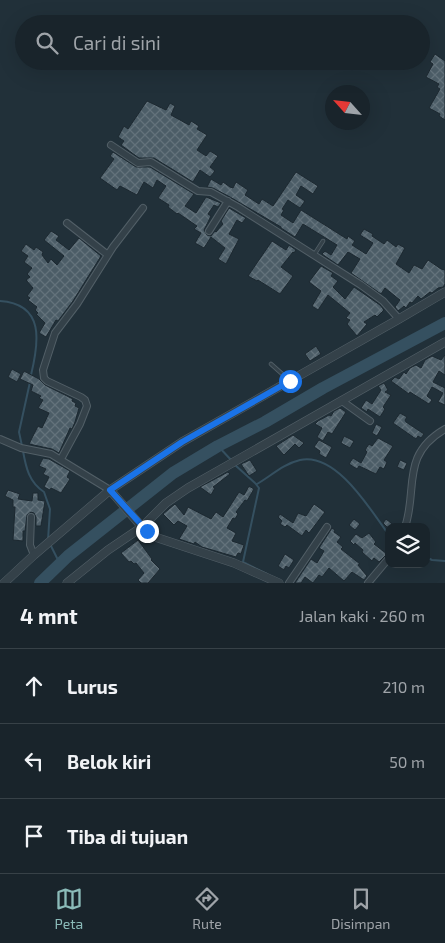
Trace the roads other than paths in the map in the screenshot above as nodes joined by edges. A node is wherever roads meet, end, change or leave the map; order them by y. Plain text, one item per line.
1 (111, 145) dead end
2 (228, 201) junction
3 (143, 208) dead end
4 (67, 223) dead end
5 (209, 231) dead end
6 (323, 240) dead end
7 (108, 254) junction
8 (314, 255) junction
9 (445, 292) edge
10 (400, 319) junction
11 (445, 342) edge
12 (271, 364) dead end
13 (290, 381) junction
14 (342, 400) junction
15 (370, 421) dead end
16 (445, 429) edge
17 (0, 439) edge
18 (61, 459) junction
19 (112, 492) junction
20 (31, 517) dead end
21 (140, 523) junction
22 (406, 523) edge
23 (327, 527) dead end
24 (36, 553) junction
25 (385, 563) edge
26 (4, 583) edge
27 (67, 583) edge
28 (279, 583) edge
29 (289, 583) edge
30 (368, 583) edge

1 - 2 street
2 - 5 street
2 - 8 street
3 - 7 street
4 - 7 street
6 - 8 lane
7 - 18 street
8 - 10 street
9 - 10 street
10 - 13 street
11 - 14 street
12 - 13 lane
13 - 19 street
14 - 15 street
14 - 21 street
16 - 22 street
17 - 18 street
18 - 19 street
19 - 21 street
19 - 24 street
20 - 24 street
21 - 27 street
21 - 28 street
23 - 29 street
24 - 26 street
25 - 30 street

